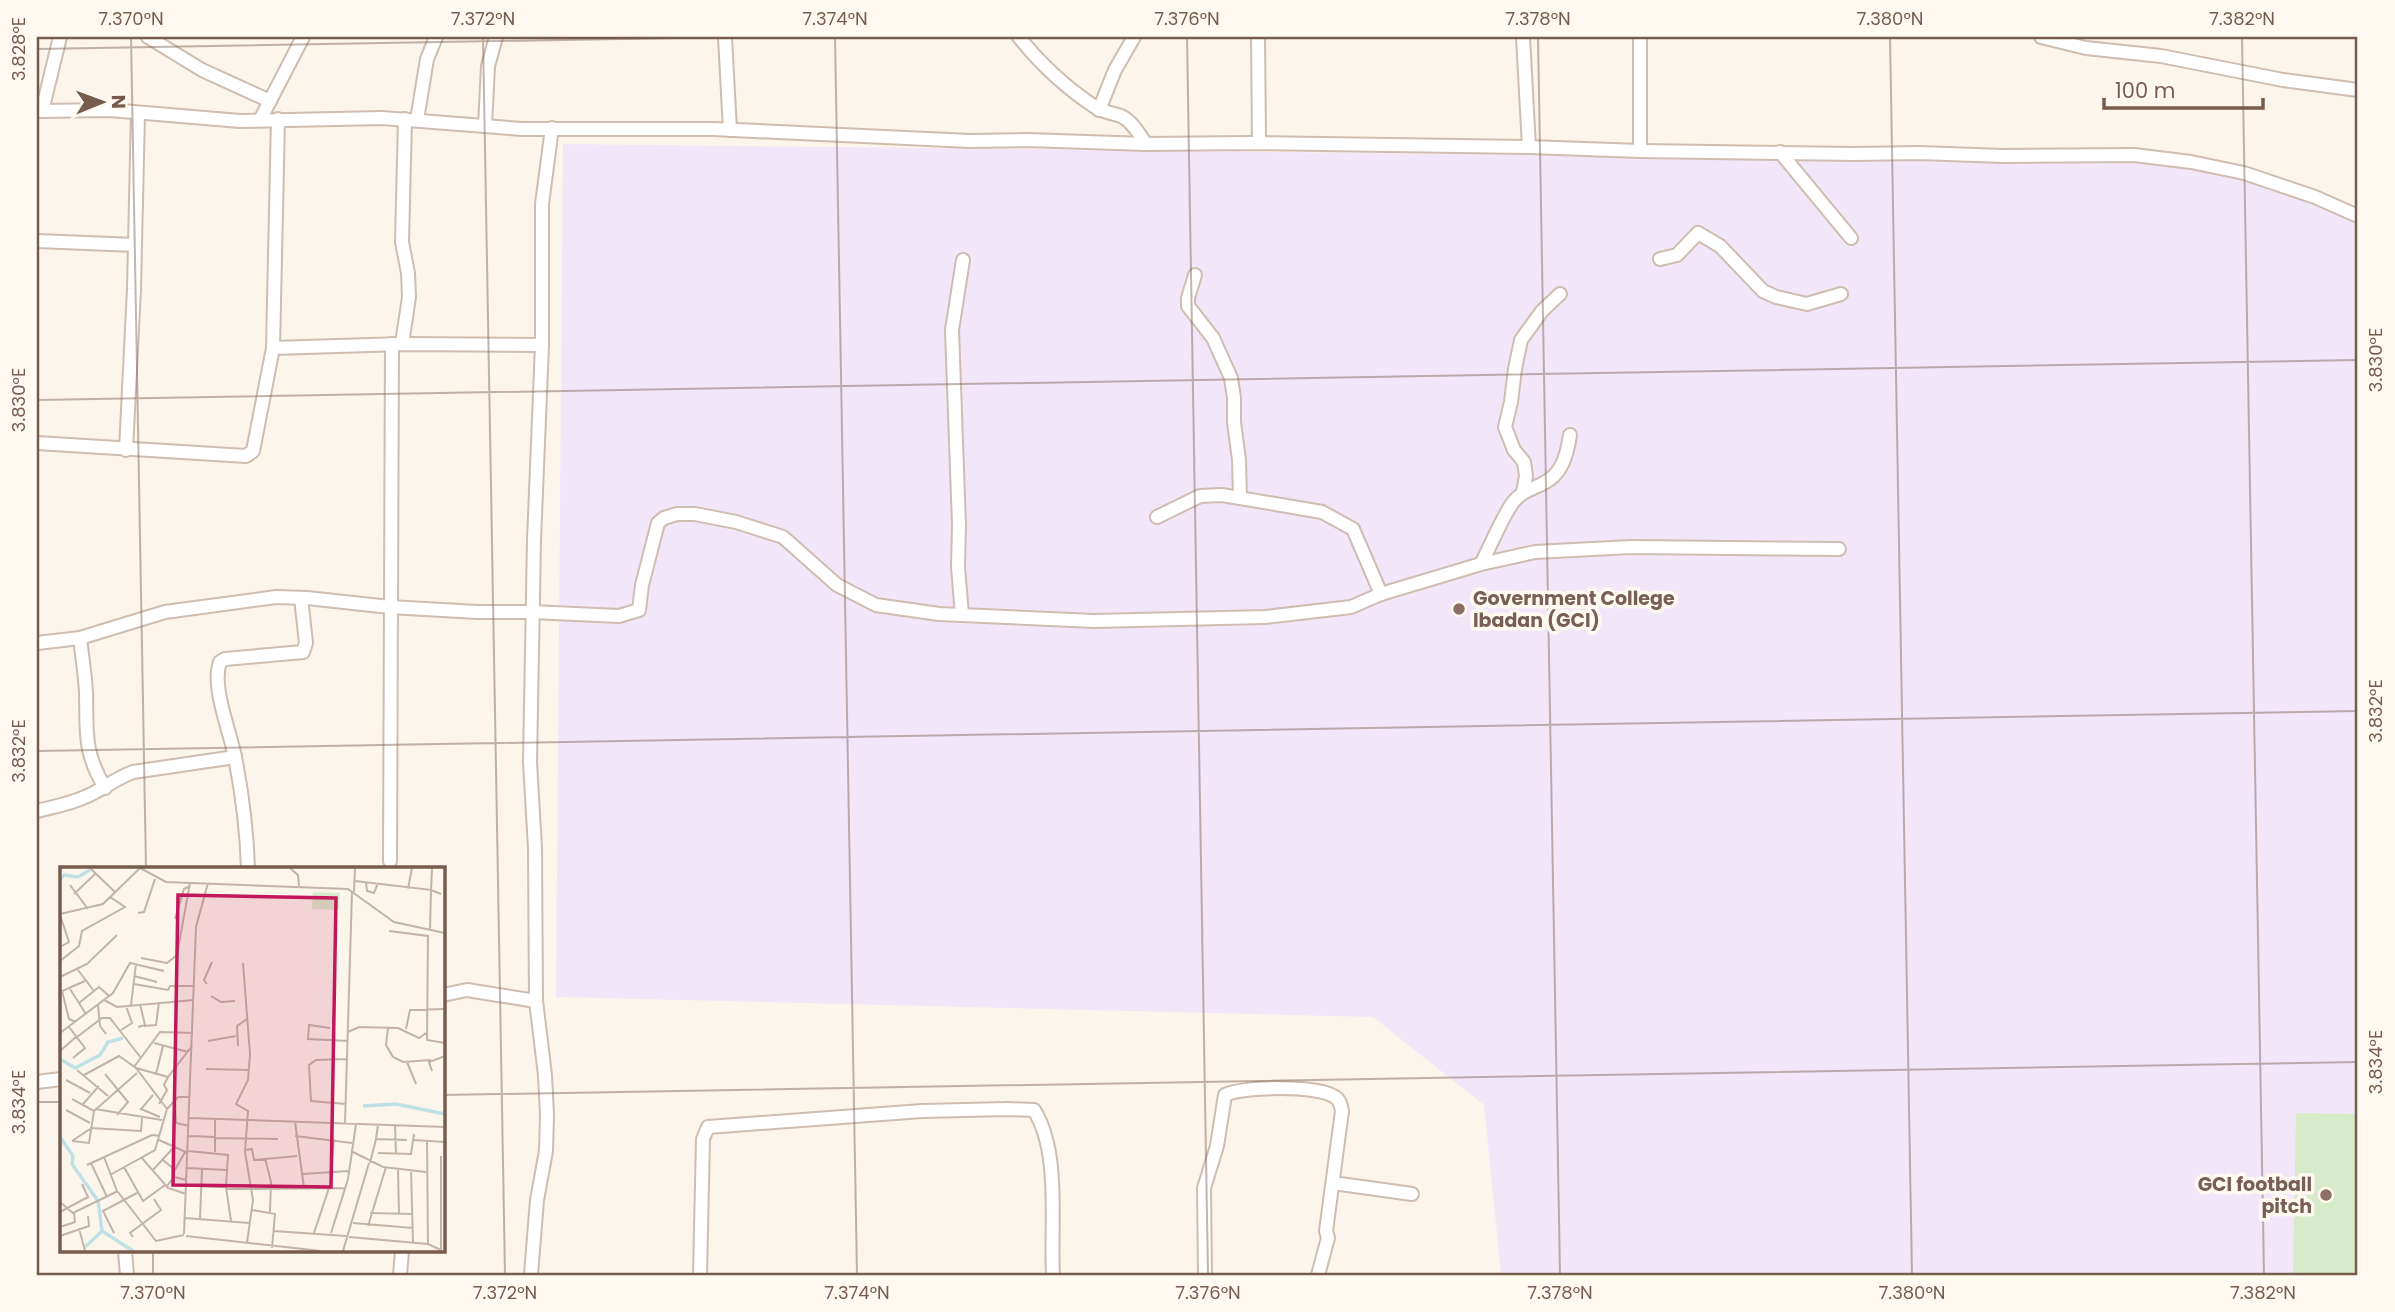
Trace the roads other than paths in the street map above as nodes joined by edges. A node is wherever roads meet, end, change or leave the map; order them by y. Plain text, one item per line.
1 (60, 37) edge
2 (148, 37) edge
3 (303, 37) edge
4 (436, 37) edge
5 (496, 37) edge
6 (725, 37) edge
7 (1019, 37) edge
8 (1134, 37) edge
9 (1258, 37) edge
10 (1523, 37) edge
11 (1640, 37) edge
12 (2041, 37) edge
13 (2358, 90) edge
14 (270, 101) junction
15 (1099, 110) junction
16 (39, 111) edge
17 (138, 113) junction
18 (411, 119) junction
19 (260, 120) junction
20 (278, 120) junction
21 (485, 126) junction
22 (552, 128) junction
23 (730, 130) junction
24 (1259, 143) junction
25 (1146, 144) junction
26 (1529, 147) junction
27 (1640, 151) junction
28 (1780, 152) junction
29 (2358, 216) edge
30 (1851, 239) dead end
31 (37, 241) edge
32 (135, 244) junction
33 (1660, 259) dead end
34 (963, 260) dead end
35 (1195, 275) dead end
36 (1560, 294) dead end
37 (1841, 294) dead end
38 (397, 344) junction
39 (542, 345) junction
40 (273, 348) junction
41 (1570, 435) dead end
42 (37, 443) edge
43 (126, 450) junction
44 (1523, 492) junction
45 (1240, 498) junction
46 (1157, 517) dead end
47 (1839, 550) dead end
48 (1481, 564) junction
49 (1381, 594) junction
50 (301, 597) junction
51 (390, 607) junction
52 (532, 612) junction
53 (962, 615) junction
54 (80, 638) junction
55 (37, 643) edge
56 (235, 757) junction
57 (105, 788) junction
58 (37, 811) edge
59 (390, 861) dead end
60 (248, 867) edge
61 (444, 995) edge
62 (536, 1001) junction
63 (60, 1079) edge
64 (37, 1082) edge
65 (1333, 1183) junction
66 (1412, 1194) dead end
67 (125, 1252) edge
68 (402, 1252) edge
69 (127, 1275) edge
70 (401, 1275) edge
71 (531, 1275) edge
72 (700, 1275) edge
73 (1053, 1275) edge
74 (1205, 1275) edge
75 (1318, 1275) edge

1 - 16 street
2 - 14 street
3 - 14 street
4 - 18 street
5 - 21 street
6 - 23 street
7 - 15 street
8 - 15 street
9 - 24 street
10 - 26 street
11 - 27 street
12 - 13 street
14 - 19 street
15 - 25 street
16 - 17 street
17 - 19 street
17 - 32 street
18 - 20 street
18 - 21 street
18 - 38 street
19 - 20 street
20 - 40 street
21 - 22 street
22 - 23 street
22 - 39 street
23 - 25 street
24 - 25 street
24 - 26 street
26 - 27 street
27 - 28 street
28 - 29 street
28 - 30 street
31 - 32 street
32 - 43 street
33 - 37 street
34 - 53 street
35 - 45 street
36 - 44 street
38 - 39 street
38 - 40 street
38 - 51 street
39 - 52 street
40 - 43 street
41 - 44 street
42 - 43 street
44 - 48 street
45 - 46 street
45 - 49 street
47 - 48 street
48 - 49 street
49 - 53 street
50 - 51 street
50 - 54 street
50 - 56 street
51 - 52 street
51 - 59 street
52 - 53 street
52 - 62 street
54 - 55 street
54 - 57 street
56 - 57 street
56 - 60 street
57 - 58 street
61 - 62 street
62 - 71 street
63 - 64 street
65 - 66 street
65 - 74 street
65 - 75 street
67 - 69 street
68 - 70 street
72 - 73 street

